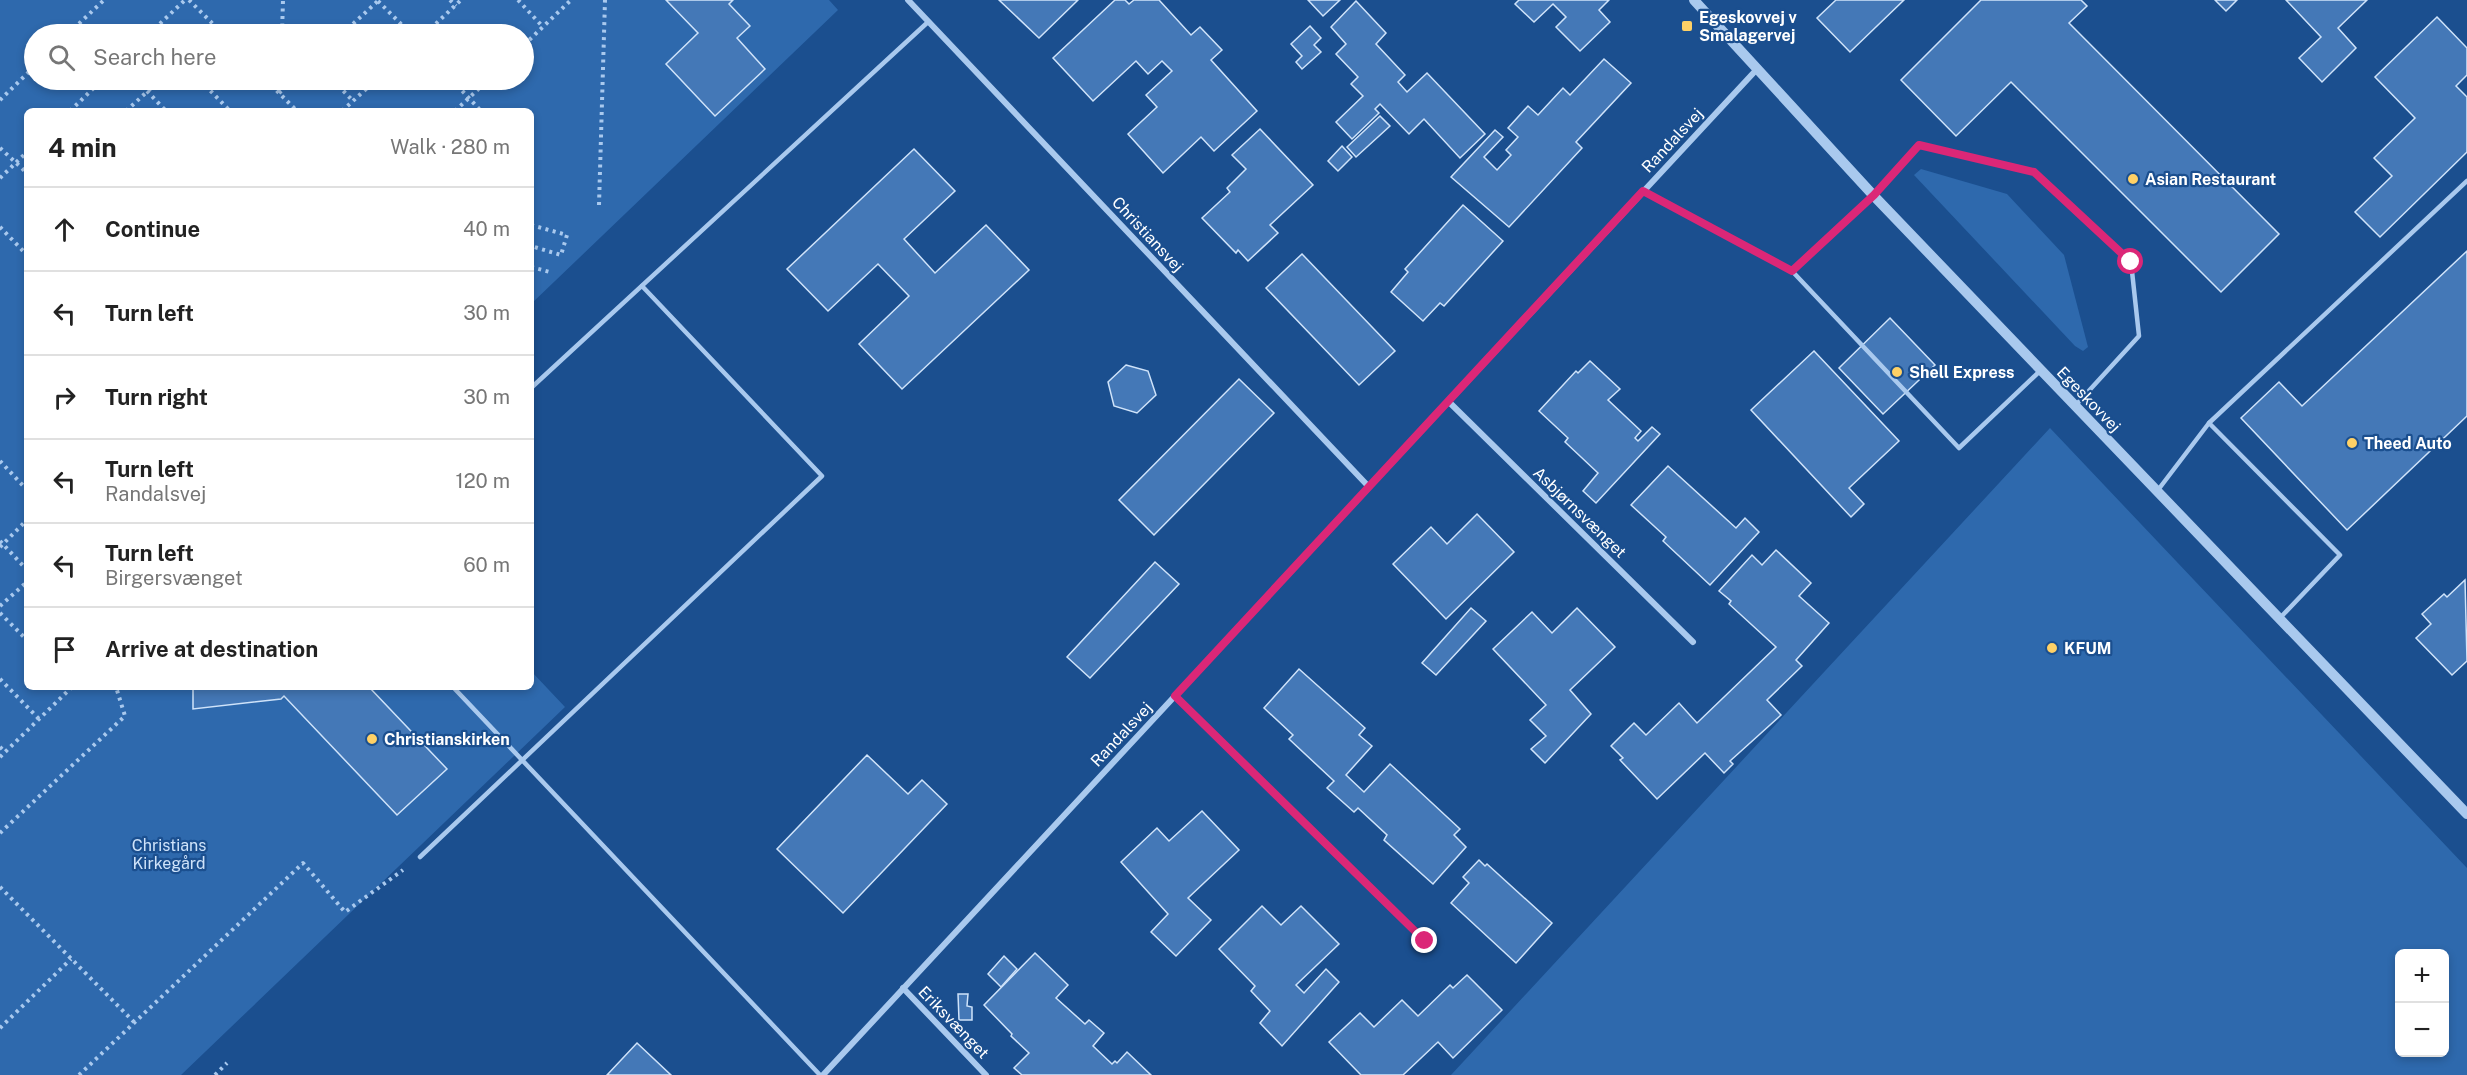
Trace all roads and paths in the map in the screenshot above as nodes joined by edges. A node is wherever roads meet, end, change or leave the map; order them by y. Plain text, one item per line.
1 (104, 0) edge
2 (187, 0) edge
3 (283, 0) edge
4 (378, 0) edge
5 (450, 0) edge
6 (461, 0) edge
7 (518, 0) edge
8 (571, 0) edge
9 (605, 0) edge
10 (908, 0) edge
11 (1694, 0) edge
12 (456, 6) junction
13 (928, 22) junction
14 (79, 24) edge
15 (160, 24) edge
16 (213, 24) edge
17 (282, 24) edge
18 (353, 24) edge
19 (401, 24) edge
20 (436, 24) edge
21 (543, 27) junction
22 (534, 36) edge
23 (1758, 68) junction
24 (24, 77) edge
25 (91, 90) edge
26 (210, 90) edge
27 (276, 90) edge
28 (282, 90) edge
29 (343, 90) edge
30 (365, 90) edge
31 (461, 90) edge
32 (477, 90) edge
33 (147, 91) joint
34 (279, 93) junction
35 (469, 98) junction
36 (0, 100) edge
37 (353, 101) junction
38 (72, 108) edge
39 (129, 108) edge
40 (163, 108) edge
41 (227, 108) edge
42 (294, 108) edge
43 (345, 108) edge
44 (458, 108) edge
45 (478, 108) edge
46 (0, 148) edge
47 (24, 155) edge
48 (16, 162) junction
49 (24, 170) edge
50 (0, 178) edge
51 (2467, 181) edge
52 (1643, 191) junction
53 (1874, 195) junction
54 (599, 205) dead end
55 (534, 226) edge
56 (0, 227) edge
57 (534, 247) edge
58 (24, 252) edge
59 (534, 268) edge
60 (1792, 271) junction
61 (550, 272) dead end
62 (642, 286) junction
63 (2041, 370) junction
64 (534, 385) edge
65 (1448, 401) junction
66 (2075, 406) junction
67 (2209, 423) junction
68 (0, 461) edge
69 (24, 487) edge
70 (1369, 487) junction
71 (2157, 492) junction
72 (24, 523) edge
73 (1, 544) edge
74 (24, 567) edge
75 (24, 585) edge
76 (0, 606) edge
77 (0, 613) edge
78 (2280, 619) junction
79 (24, 637) edge
80 (1693, 642) dead end
81 (0, 679) edge
82 (69, 690) edge
83 (117, 690) edge
84 (456, 690) edge
85 (1175, 696) junction
86 (39, 719) junction
87 (0, 747) edge
88 (5, 752) junction
89 (0, 757) edge
90 (523, 760) junction
91 (2467, 814) edge
92 (0, 833) edge
93 (420, 858) joint
94 (0, 887) edge
95 (1425, 941) dead end
96 (71, 958) junction
97 (903, 988) junction
98 (135, 1023) junction
99 (0, 1028) edge
100 (227, 1063) dead end
101 (79, 1075) edge
102 (215, 1075) edge
103 (821, 1075) edge
104 (986, 1075) edge

1 - 14 path
2 - 15 path
2 - 16 path
3 - 17 path
4 - 18 path
4 - 19 path
5 - 12 path
6 - 12 path
7 - 21 path
8 - 21 path
9 - 54 path
10 - 13 street, Christiansvej
11 - 23 street, Egeskovvej
12 - 20 path
13 - 62 lane
13 - 70 street, Christiansvej
21 - 22 path
23 - 52 street, Randalsvej
23 - 53 street, Egeskovvej
24 - 36 path
25 - 38 path
26 - 41 path
27 - 34 path
28 - 34 path
29 - 37 path
30 - 37 path
31 - 35 path
32 - 35 path
33 - 39 path
33 - 40 path
34 - 42 path
35 - 44 path
35 - 45 path
37 - 43 path
46 - 48 path
47 - 48 path
48 - 49 path
48 - 50 path
51 - 67 lane
52 - 60 lane
52 - 65 street, Randalsvej
53 - 60 lane
53 - 63 street, Egeskovvej
53 - 66 lane
55 - 57 path
56 - 58 path
59 - 61 path
60 - 63 lane
62 - 64 lane
62 - 90 lane
63 - 66 street, Egeskovvej
65 - 70 street, Randalsvej
65 - 80 street, Asbjørnsvænget
66 - 71 street, Egeskovvej
67 - 71 lane
67 - 78 lane
68 - 69 path
70 - 85 street, Randalsvej
71 - 78 street, Egeskovvej
72 - 73 path
73 - 74 path
75 - 76 path
77 - 79 path
78 - 91 street, Egeskovvej
81 - 86 path
82 - 86 path
83 - 92 path
84 - 90 lane
85 - 95 street
85 - 97 street, Randalsvej
86 - 88 path
87 - 88 path
88 - 89 path
90 - 93 lane
90 - 103 lane
93 - 98 path
94 - 96 path
96 - 98 path
96 - 99 path
97 - 103 street, Randalsvej
97 - 104 street, Eriksvænget
98 - 101 path
100 - 102 path

